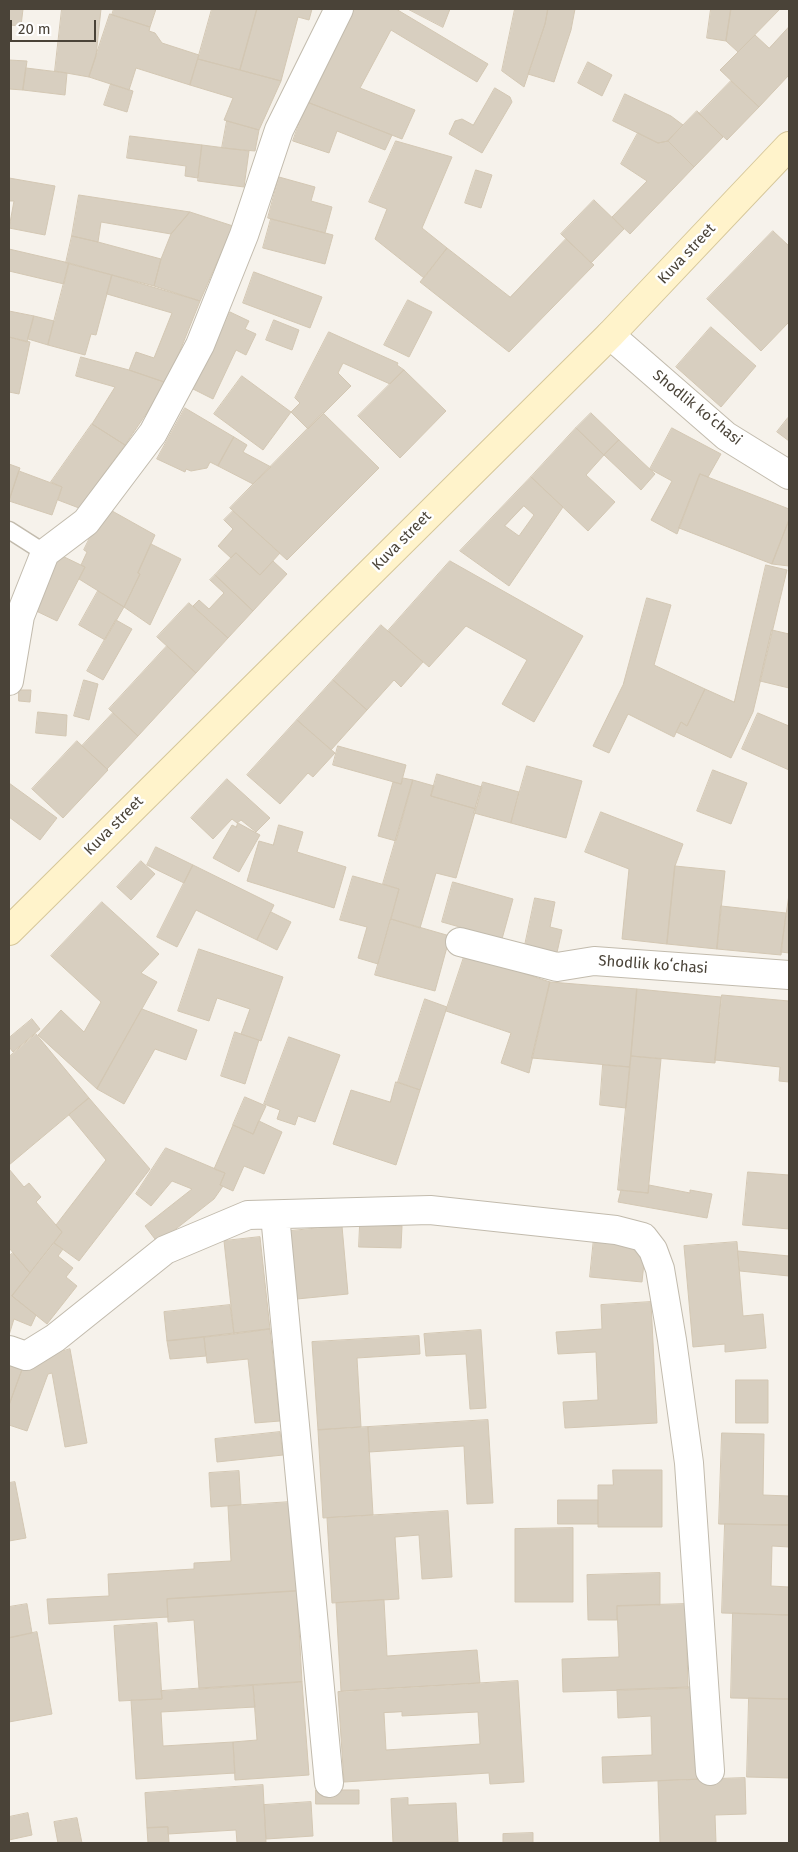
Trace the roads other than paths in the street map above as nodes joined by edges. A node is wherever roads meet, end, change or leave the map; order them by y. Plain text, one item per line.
1 (339, 9) edge
2 (789, 146) edge
3 (610, 336) junction
4 (789, 475) edge
5 (9, 530) edge
6 (45, 552) junction
7 (9, 681) edge
8 (9, 931) edge
9 (460, 942) dead end
10 (789, 975) edge
11 (275, 1215) junction
12 (9, 1350) edge
13 (710, 1771) dead end
14 (329, 1783) dead end

1 - 6 street
2 - 3 main road, Kuva street
3 - 4 street, Shodlik koʻchasi
3 - 8 main road, Kuva street
5 - 6 lane
6 - 7 street
9 - 10 street, Shodlik koʻchasi
11 - 12 street
11 - 13 street
11 - 14 street

